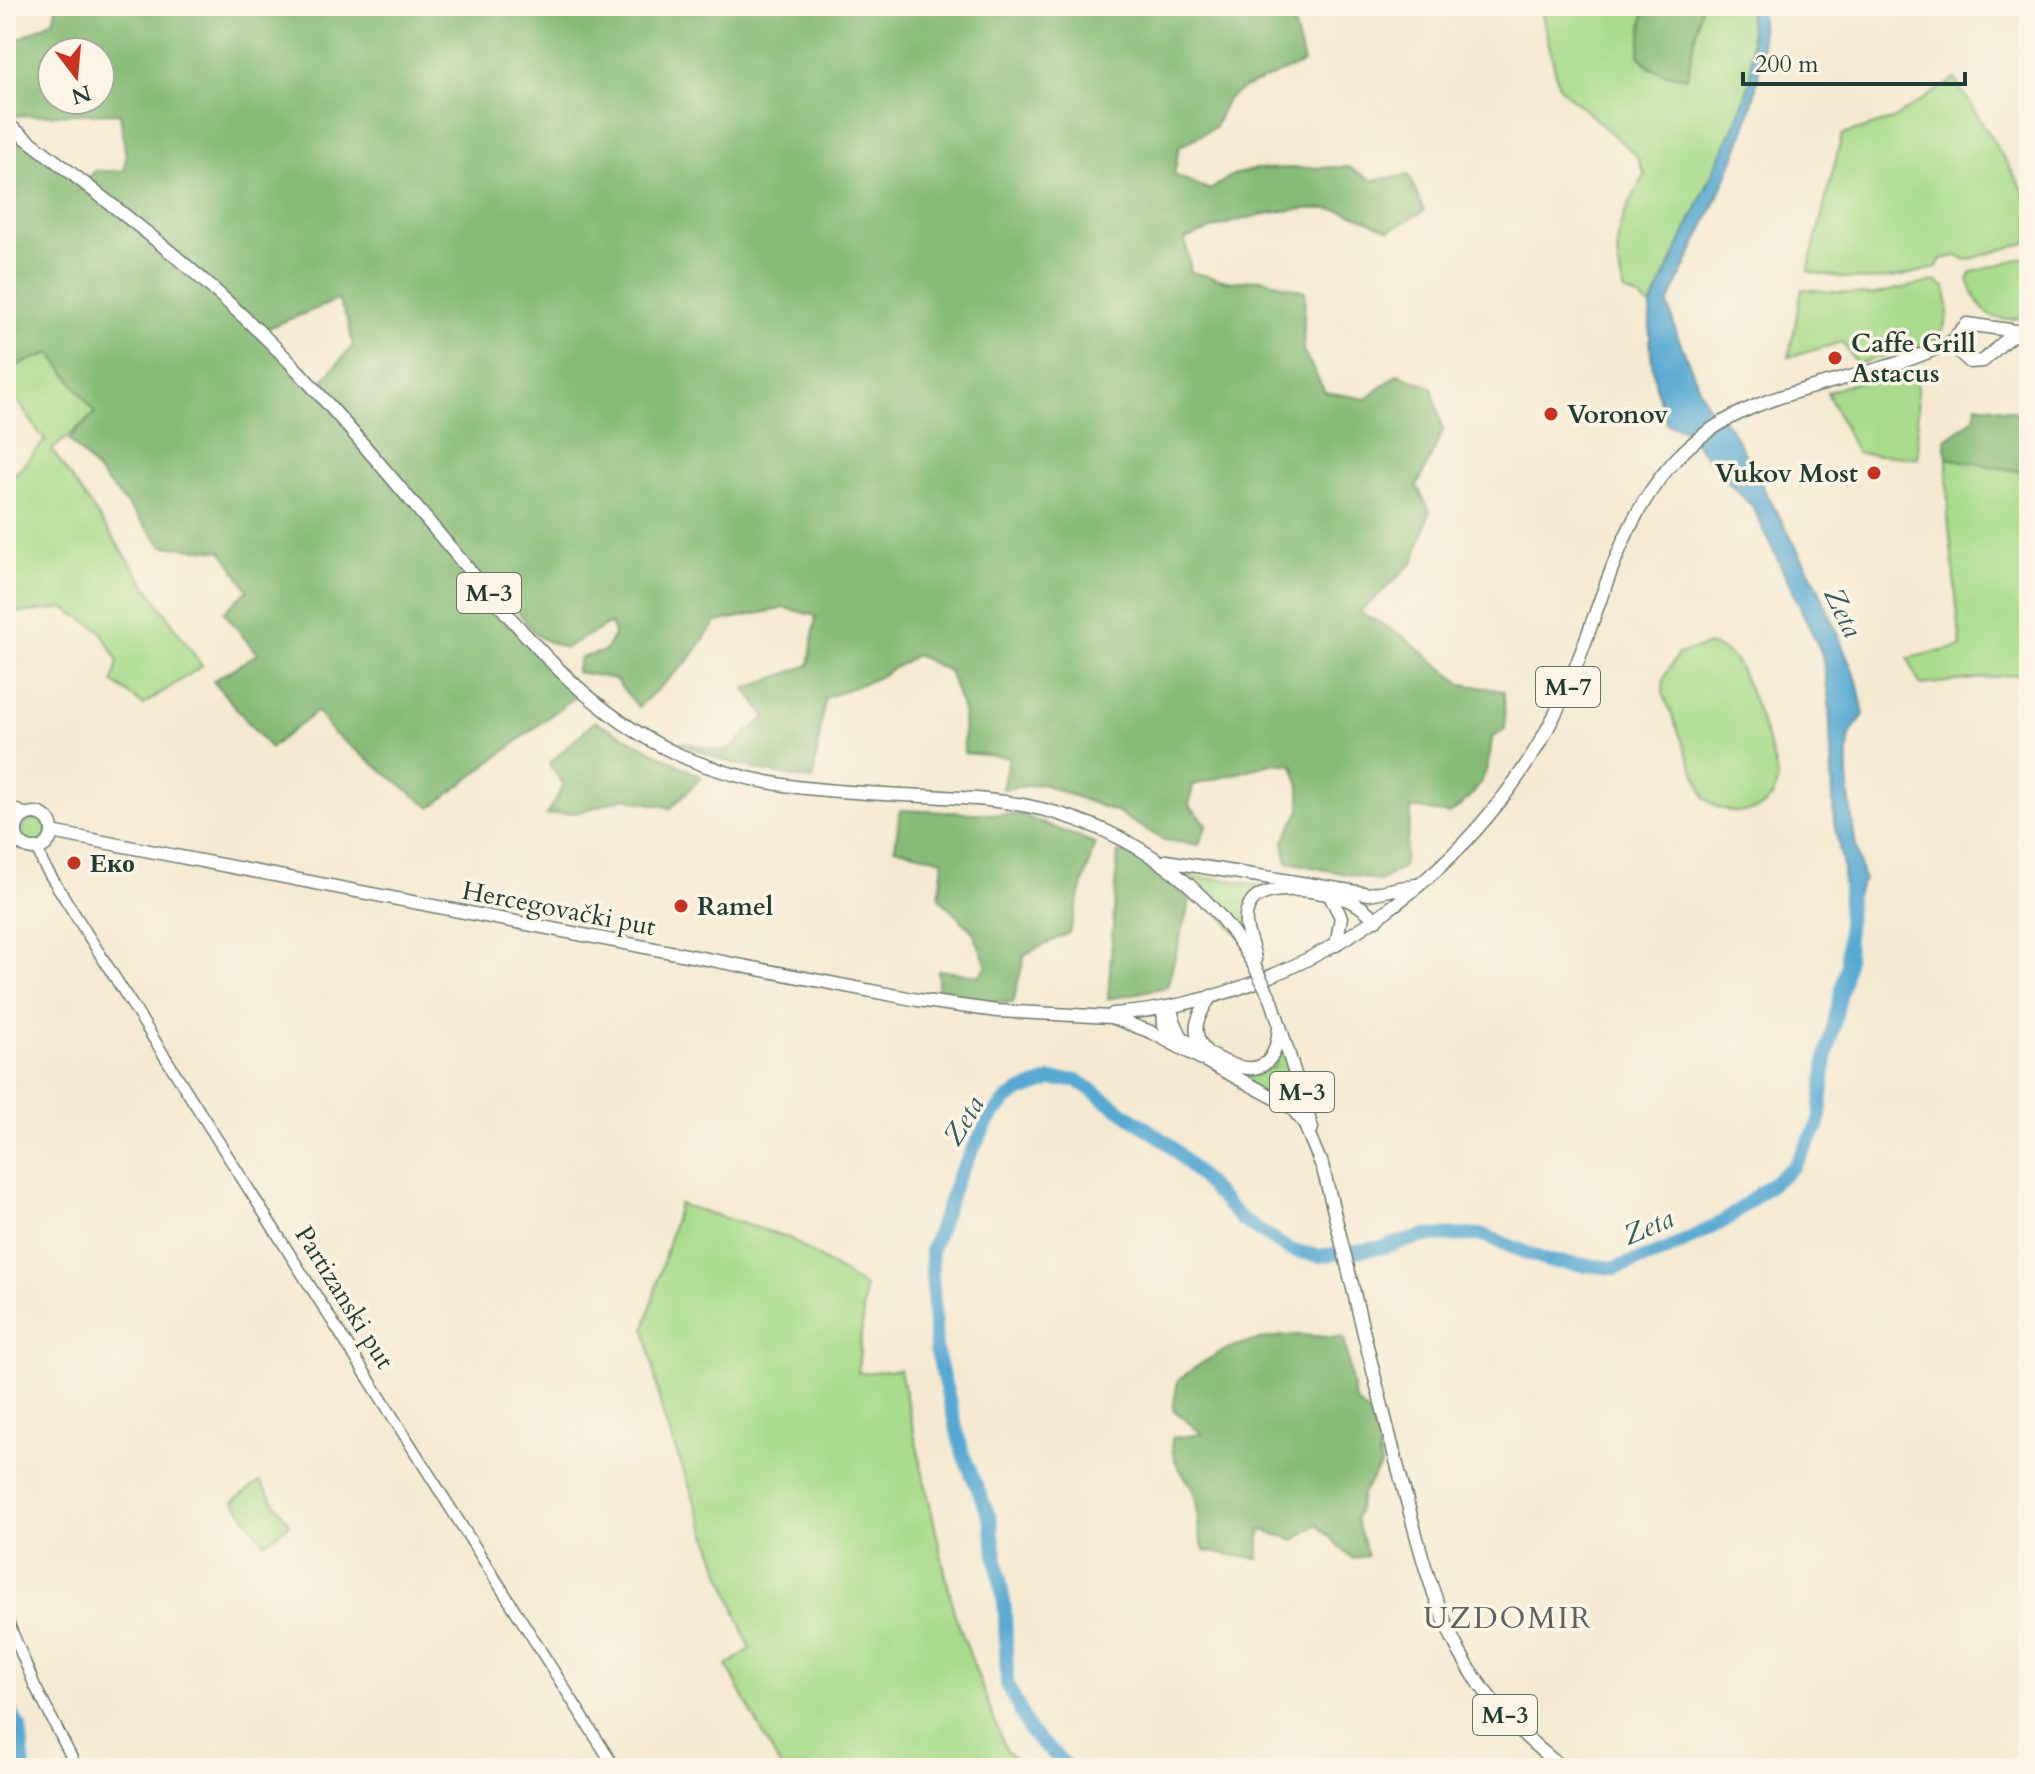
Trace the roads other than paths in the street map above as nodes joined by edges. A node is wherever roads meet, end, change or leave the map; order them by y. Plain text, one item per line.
1 (6, 123) edge
2 (1990, 329) junction
3 (2023, 330) edge
4 (1956, 339) junction
5 (1994, 347) junction
6 (1960, 355) junction
7 (1926, 356) junction
8 (6, 806) edge
9 (26, 815) junction
10 (6, 816) edge
11 (17, 827) junction
12 (52, 832) junction
13 (38, 849) junction
14 (1159, 859) junction
15 (1419, 884) junction
16 (1369, 894) junction
17 (1330, 896) junction
18 (1376, 920) junction
19 (1336, 945) junction
20 (1255, 967) junction
21 (1211, 996) junction
22 (1166, 1008) junction
23 (1101, 1015) junction
24 (1280, 1019) junction
25 (1179, 1046) junction
26 (1206, 1052) junction
27 (1322, 1166) junction
28 (6, 1617) edge
29 (77, 1768) edge
30 (615, 1768) edge
31 (1563, 1768) edge

1 - 14 main road, M-3
2 - 3 main road, M-7
2 - 4 main road, M-7
2 - 5 main road
3 - 5 main road, M-7
4 - 6 main road
4 - 7 main road, M-7
5 - 6 main road, M-7
6 - 7 main road, M-7
7 - 15 main road, M-7
8 - 9 main road
9 - 11 main road
9 - 12 main road
10 - 11 main road
11 - 13 main road
12 - 13 main road
12 - 23 main road, Hercegovački put
13 - 30 street, Partizanski put
14 - 16 main road
14 - 20 main road, M-3
15 - 16 main road
15 - 18 main road, M-7
16 - 18 main road
17 - 18 main road
17 - 19 main road
17 - 20 main road
18 - 19 main road, M-7
19 - 21 main road, M-7
20 - 24 main road, M-3, bridge
21 - 22 main road, M-7
21 - 26 main road
22 - 23 main road
22 - 25 main road
22 - 26 main road
23 - 25 main road
24 - 26 main road
24 - 27 main road, M-3
25 - 27 main road
27 - 31 main road, M-3
28 - 29 street

